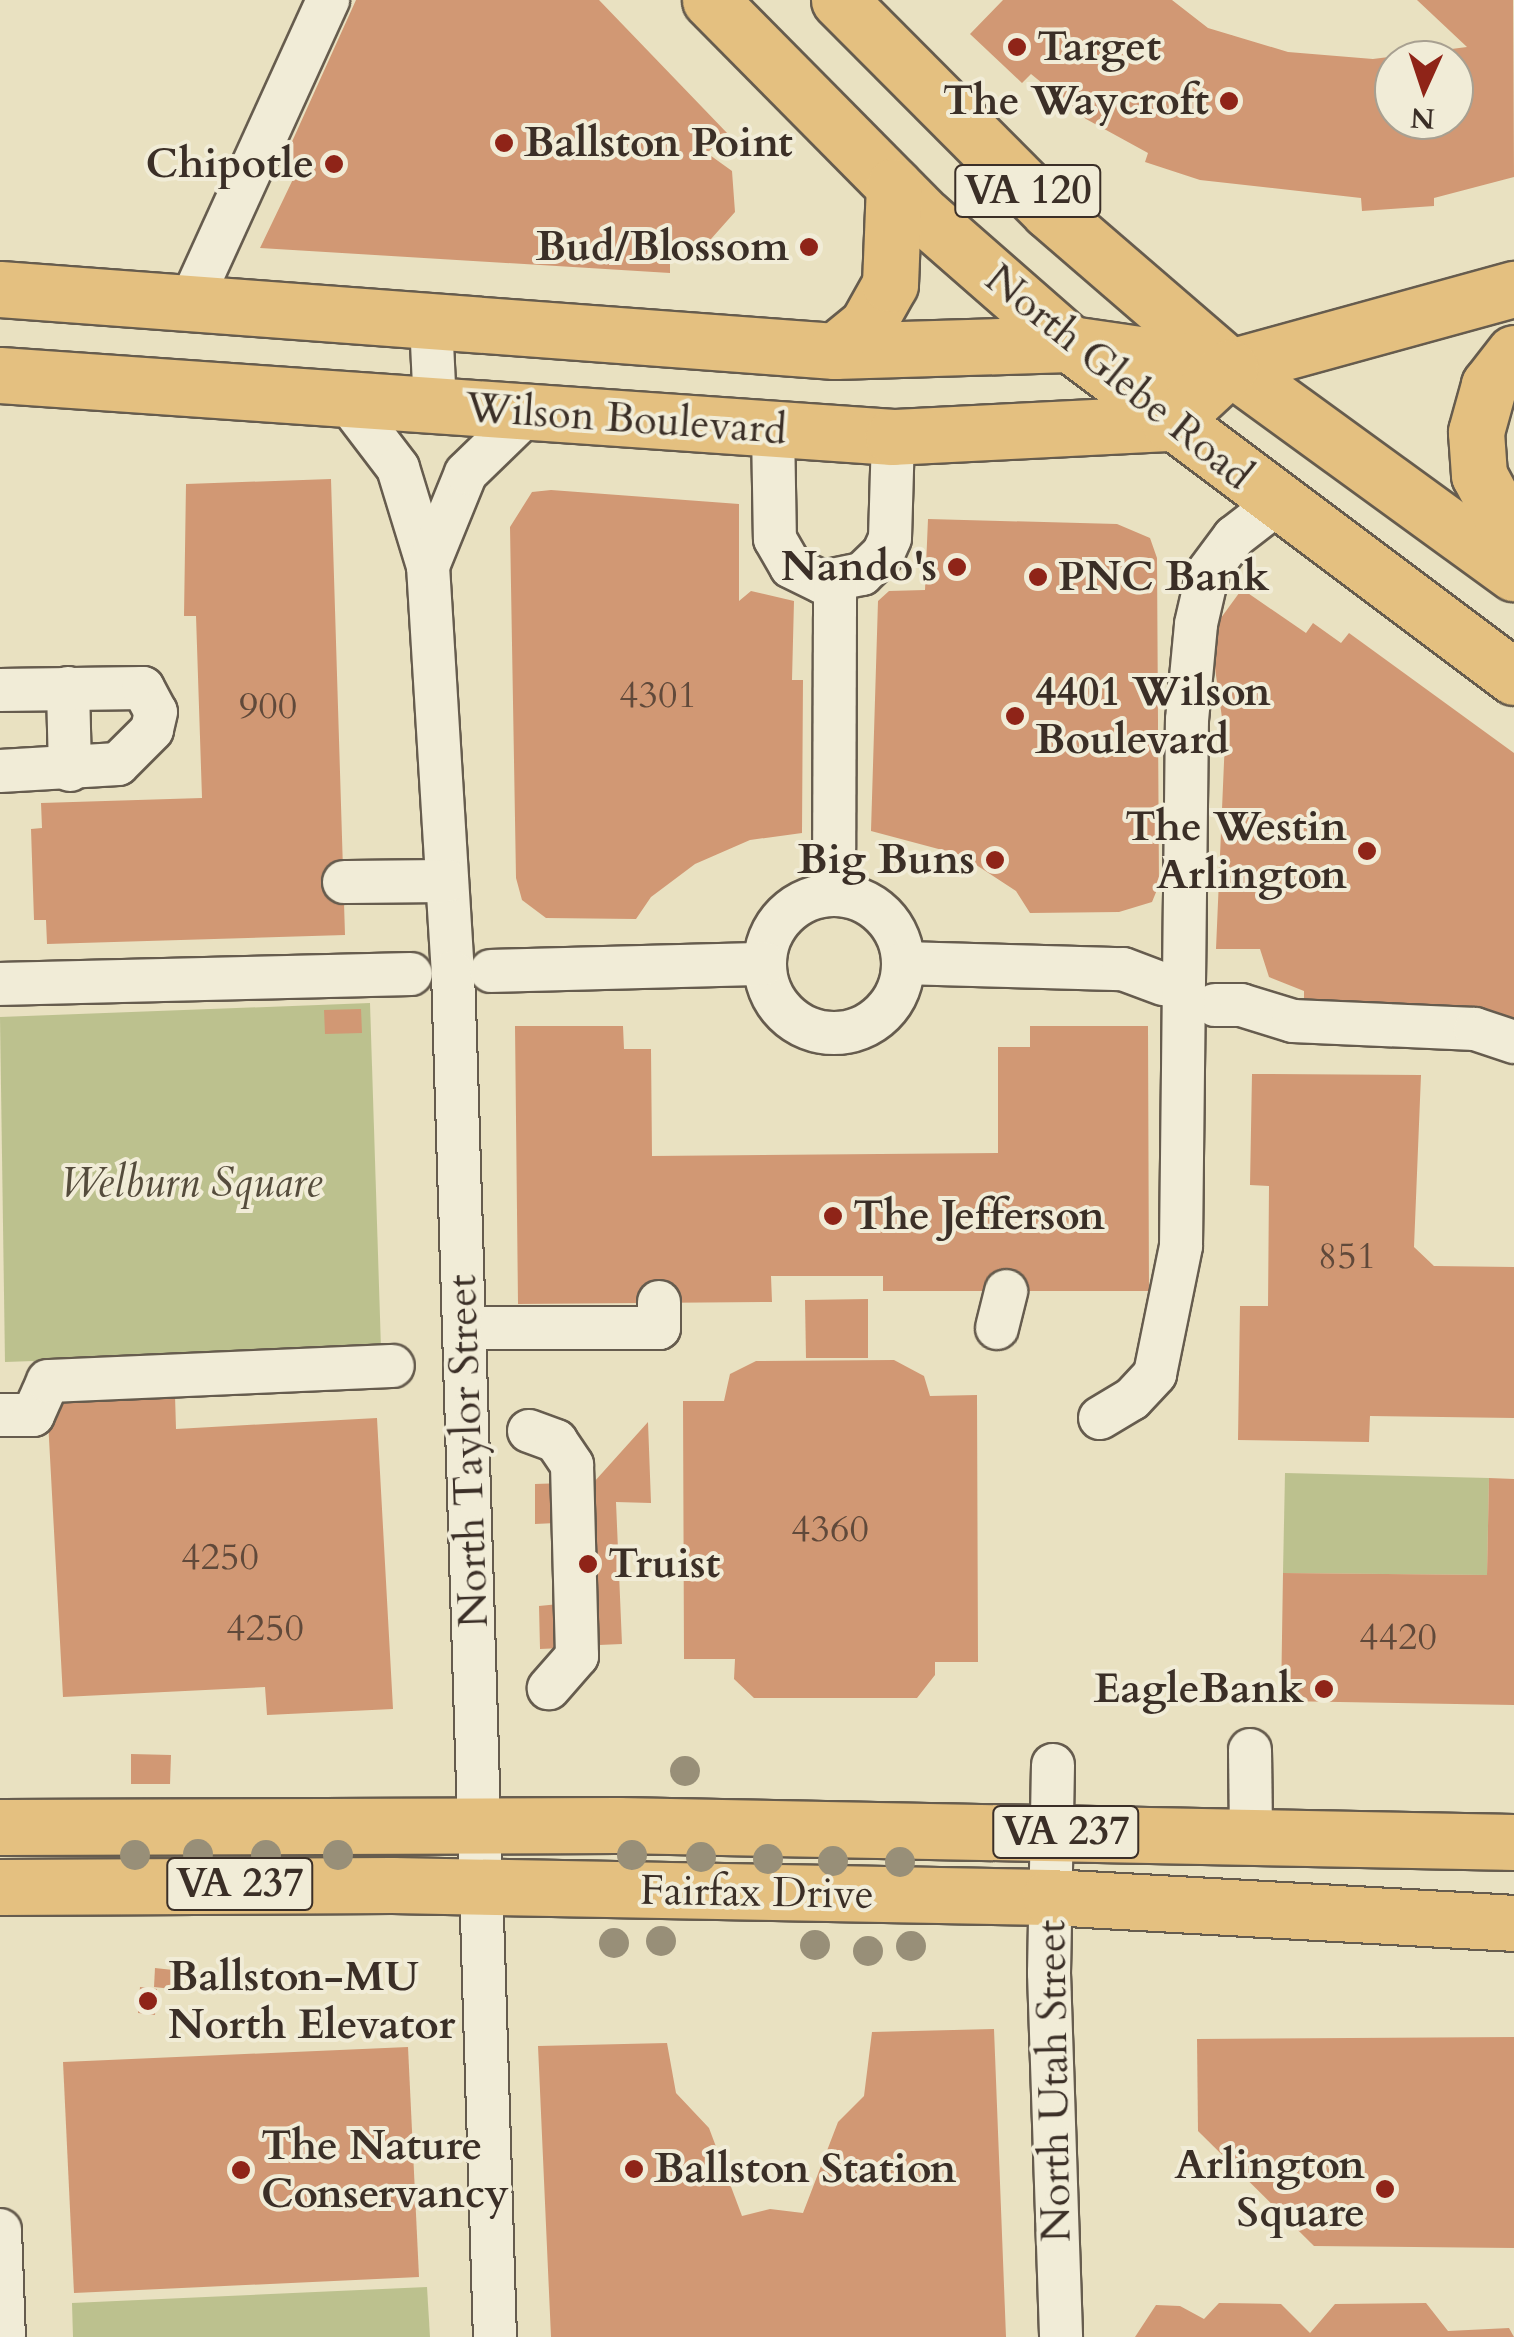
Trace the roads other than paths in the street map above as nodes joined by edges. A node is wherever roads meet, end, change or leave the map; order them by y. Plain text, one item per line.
1 (710, 0) edge
2 (839, 0) edge
3 (328, 21) edge
4 (894, 186) junction
5 (0, 289) edge
6 (1514, 289) edge
7 (190, 304) junction
8 (431, 322) junction
9 (1070, 344) junction
10 (835, 352) junction
11 (1514, 353) edge
12 (1230, 367) junction
13 (0, 375) edge
14 (348, 401) junction
15 (434, 407) junction
16 (528, 413) junction
17 (1170, 423) junction
18 (773, 429) junction
19 (894, 437) junction
20 (1278, 503) junction
21 (1514, 540) edge
22 (428, 566) junction
23 (1514, 573) edge
24 (835, 582) junction
25 (1514, 677) edge
26 (68, 688) junction
27 (0, 690) edge
28 (70, 770) junction
29 (0, 771) edge
30 (447, 880) junction
31 (344, 882) dead end
32 (834, 895) junction
33 (903, 963) junction
34 (764, 964) junction
35 (491, 971) dead end
36 (411, 974) dead end
37 (0, 984) edge
38 (1163, 984) dead end
39 (1215, 1005) dead end
40 (1514, 1042) edge
41 (659, 1315) dead end
42 (464, 1328) junction
43 (393, 1366) dead end
44 (0, 1415) edge
45 (1100, 1418) dead end
46 (529, 1432) dead end
47 (550, 1688) dead end
48 (1250, 1750) dead end
49 (1053, 1765) dead end
50 (479, 1825) junction
51 (0, 1827) edge
52 (1051, 1831) junction
53 (1251, 1836) junction
54 (1514, 1842) edge
55 (0, 1887) edge
56 (480, 1888) junction
57 (1050, 1897) junction
58 (1514, 1923) edge
59 (0, 2230) edge
60 (0, 2240) edge
61 (3, 2332) edge
62 (495, 2337) edge
63 (1061, 2337) edge

1 - 4 main road, North Glebe Road / VA 120
2 - 12 main road, North Glebe Road / VA 120
3 - 7 street
4 - 9 main road, North Glebe Road / VA 120
4 - 10 main road
5 - 7 main road, Wilson Boulevard
6 - 12 main road, Wilson Boulevard
7 - 8 main road, Wilson Boulevard
8 - 10 main road, Wilson Boulevard
8 - 15 street
9 - 10 main road, Wilson Boulevard
9 - 12 main road, Wilson Boulevard
9 - 17 main road, North Glebe Road / VA 120
11 - 21 main road
12 - 17 main road, Wilson Boulevard
12 - 23 main road, North Glebe Road / VA 120
13 - 14 main road, Wilson Boulevard
14 - 15 main road, Wilson Boulevard
14 - 22 street, North Taylor Street
15 - 16 main road, Wilson Boulevard
16 - 18 main road, Wilson Boulevard
16 - 22 street, North Taylor Street
17 - 19 main road, Wilson Boulevard
17 - 20 main road, North Glebe Road / VA 120
18 - 19 main road, Wilson Boulevard
18 - 24 street
19 - 24 street
20 - 25 main road, North Glebe Road / VA 120
20 - 45 street
22 - 30 street, North Taylor Street
24 - 32 street
26 - 27 street
26 - 28 street
26 - 28 street
28 - 29 street
30 - 31 street
30 - 42 street, North Taylor Street
32 - 33 street
32 - 34 street
33 - 34 street
33 - 38 street
34 - 35 street
36 - 37 street
39 - 40 street
41 - 42 street
42 - 50 street, North Taylor Street
43 - 44 street
46 - 47 street
48 - 53 street
49 - 52 street, North Utah Street
50 - 51 main road, Fairfax Drive / VA 237
50 - 52 main road, Fairfax Drive / VA 237
50 - 56 street, North Taylor Street
52 - 53 main road, Fairfax Drive / VA 237
52 - 57 street, North Utah Street
53 - 54 main road, Fairfax Drive / VA 237
55 - 56 main road, Fairfax Drive / VA 237
56 - 57 main road, Fairfax Drive / VA 237
56 - 62 street, North Taylor Street
57 - 58 main road, Fairfax Drive / VA 237
57 - 63 street, North Utah Street
59 - 60 street
60 - 61 street

